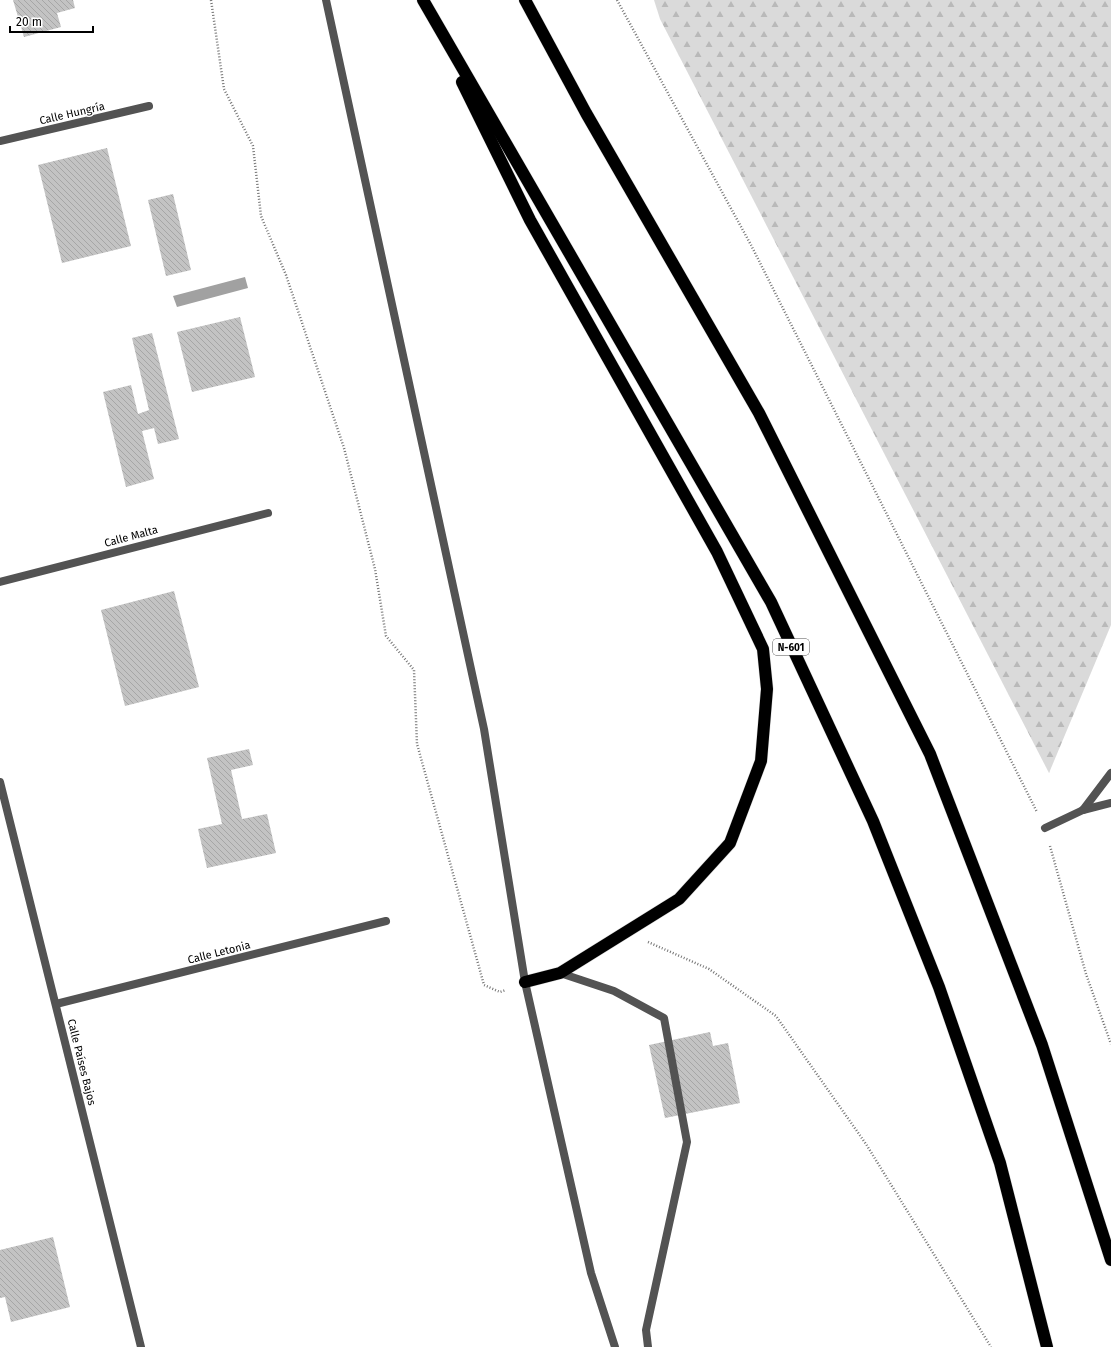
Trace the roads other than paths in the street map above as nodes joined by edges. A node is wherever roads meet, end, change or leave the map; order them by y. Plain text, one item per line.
1 (326, 0) edge
2 (422, 0) edge
3 (525, 0) edge
4 (149, 106) dead end
5 (0, 141) edge
6 (268, 513) dead end
7 (0, 582) edge
8 (1111, 773) edge
9 (0, 782) edge
10 (1111, 803) edge
11 (1083, 810) junction
12 (1045, 828) road end
13 (386, 921) dead end
14 (560, 973) junction
15 (525, 982) junction
16 (56, 1004) junction
17 (1111, 1260) edge
18 (1047, 1346) edge
19 (142, 1347) edge
20 (614, 1347) edge
21 (648, 1347) edge

1 - 15 street
2 - 14 highway
2 - 18 highway, N-601
3 - 17 highway
4 - 5 street, Calle Hungría
6 - 7 street, Calle Malta
8 - 11 street
9 - 16 street, Calle Países Bajos
10 - 11 street
11 - 12 street
13 - 16 street, Calle Letonia
14 - 15 highway
14 - 21 street
15 - 20 street
16 - 19 street, Calle Países Bajos

